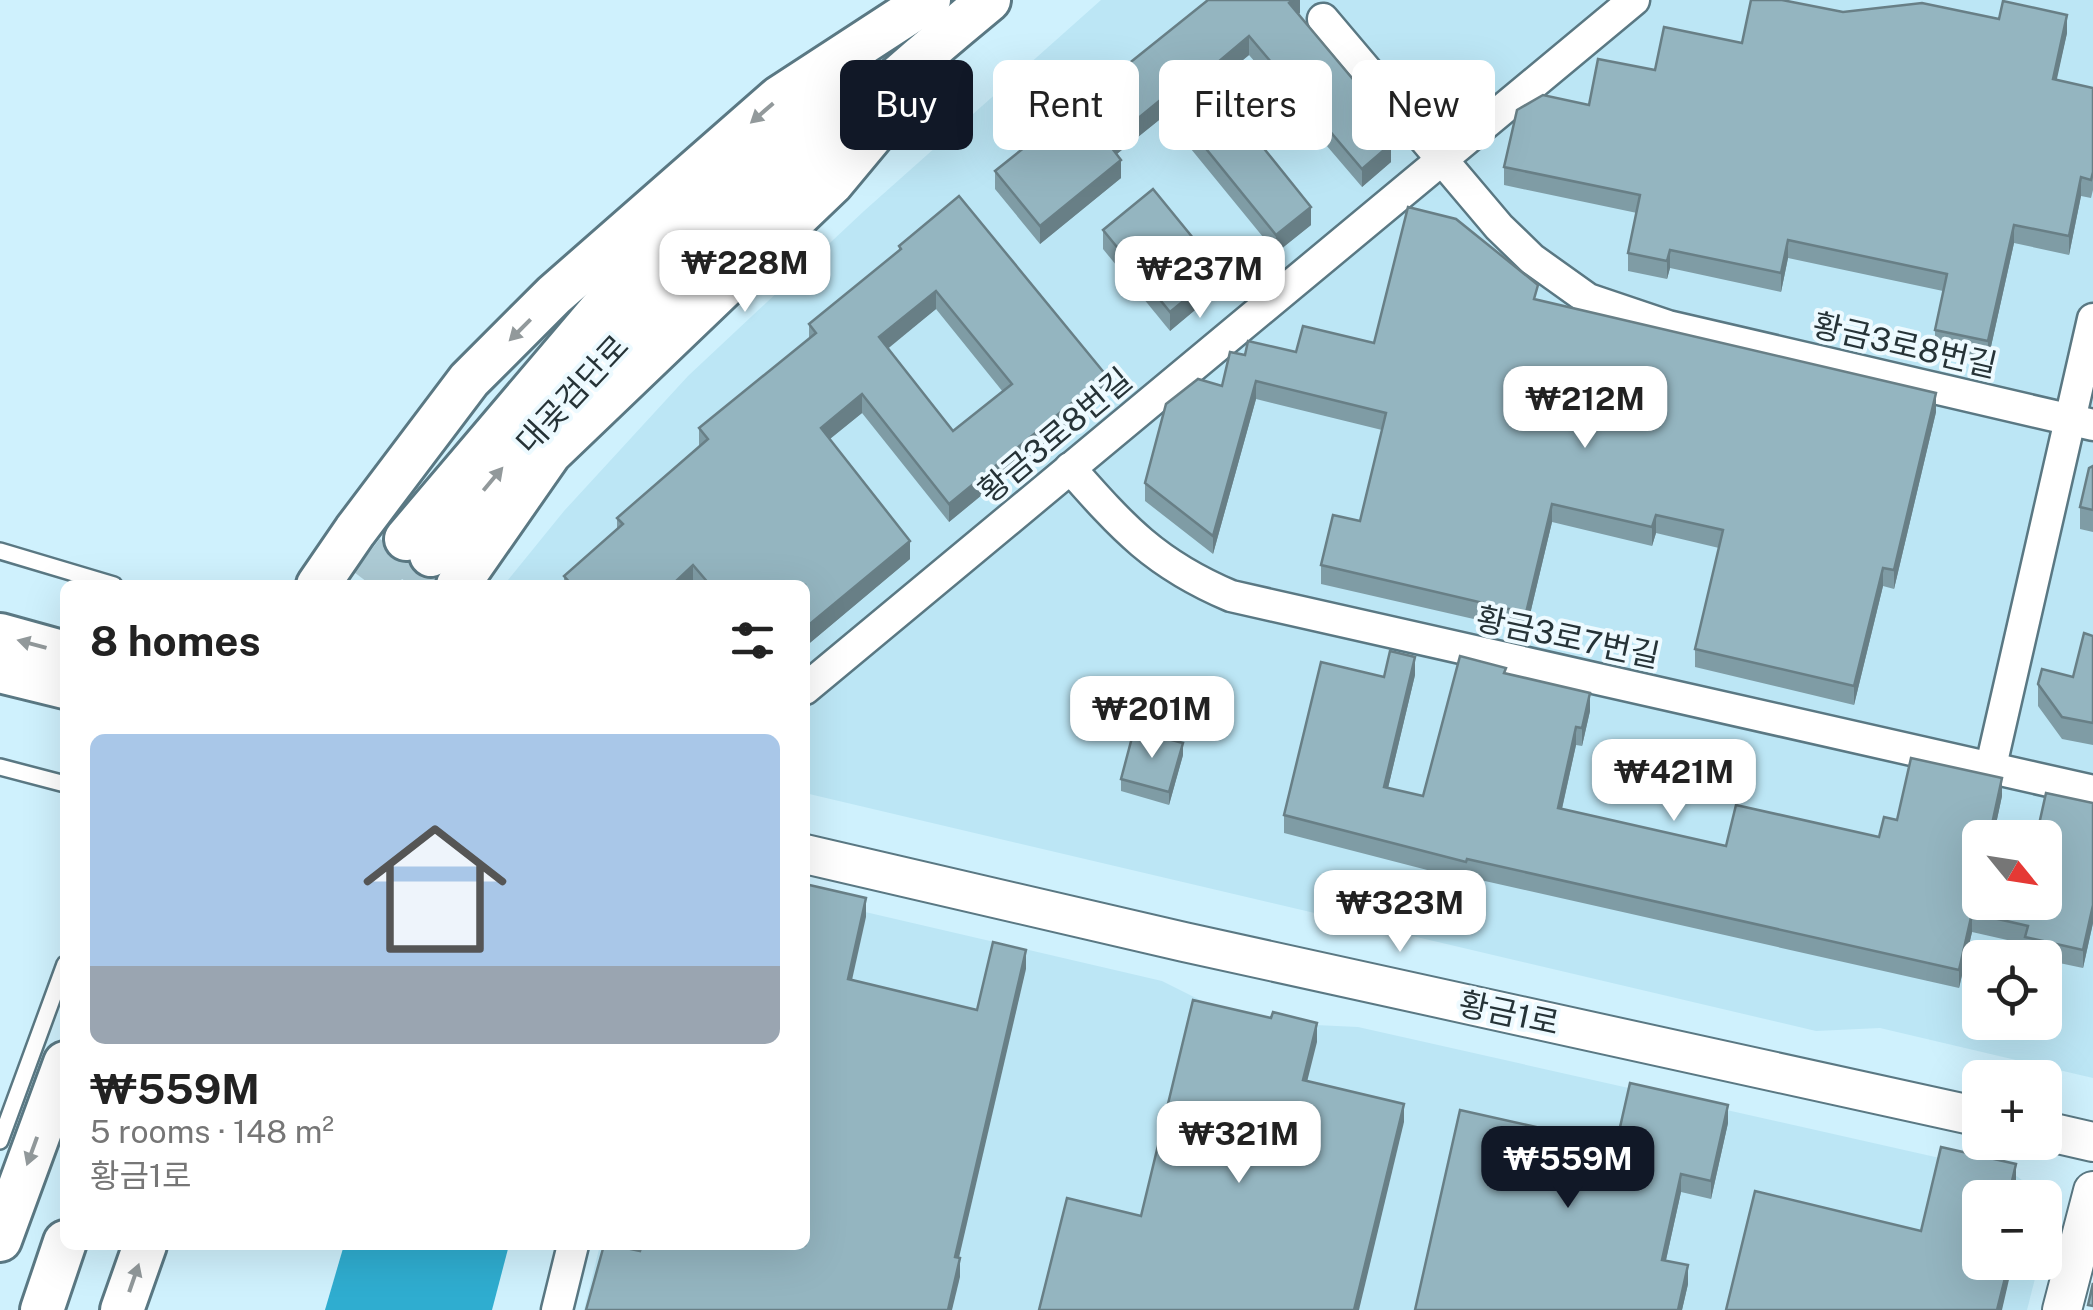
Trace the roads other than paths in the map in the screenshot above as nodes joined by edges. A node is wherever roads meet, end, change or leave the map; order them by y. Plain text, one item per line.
1 (931, 0) edge
2 (1634, 0) edge
3 (985, 3) edge
4 (1323, 19) dead end
5 (1442, 160) junction
6 (2093, 319) edge
7 (2082, 422) edge
8 (1070, 468) junction
9 (0, 551) edge
10 (432, 560) edge
11 (97, 580) edge
12 (321, 580) edge
13 (0, 636) edge
14 (46, 678) edge
15 (810, 685) edge
16 (1991, 766) junction
17 (0, 768) edge
18 (60, 783) edge
19 (2093, 791) edge
20 (810, 855) edge
21 (60, 978) edge
22 (60, 1077) edge
23 (1962, 1113) edge
24 (2062, 1136) edge
25 (0, 1141) edge
26 (2093, 1142) edge
27 (2093, 1191) edge
28 (0, 1240) edge
29 (62, 1250) edge
30 (90, 1250) edge
31 (143, 1250) edge
32 (572, 1250) edge
33 (42, 1310) edge
34 (70, 1310) edge
35 (122, 1310) edge
36 (557, 1310) edge
37 (2062, 1310) edge

1 -> 10 main road, 대곶검단로
1 -> 12 main road
2 - 5 street, 황금3로8번길
3 - 10 main road
4 - 5 street, 황금3로8번길
5 - 7 street, 황금3로8번길
5 - 8 street, 황금3로8번길
6 - 7 street
7 - 16 street
8 - 15 street, 황금3로8번길
8 - 16 street, 황금3로7번길
9 - 11 lane
14 -> 13 main road
16 - 19 street, 황금3로7번길
17 - 18 lane
20 - 23 street, 황금1로
21 - 25 lane
22 -> 28 main road
24 - 26 street
27 - 37 street
29 - 33 main road
30 - 34 main road
35 -> 31 main road
32 - 36 street

